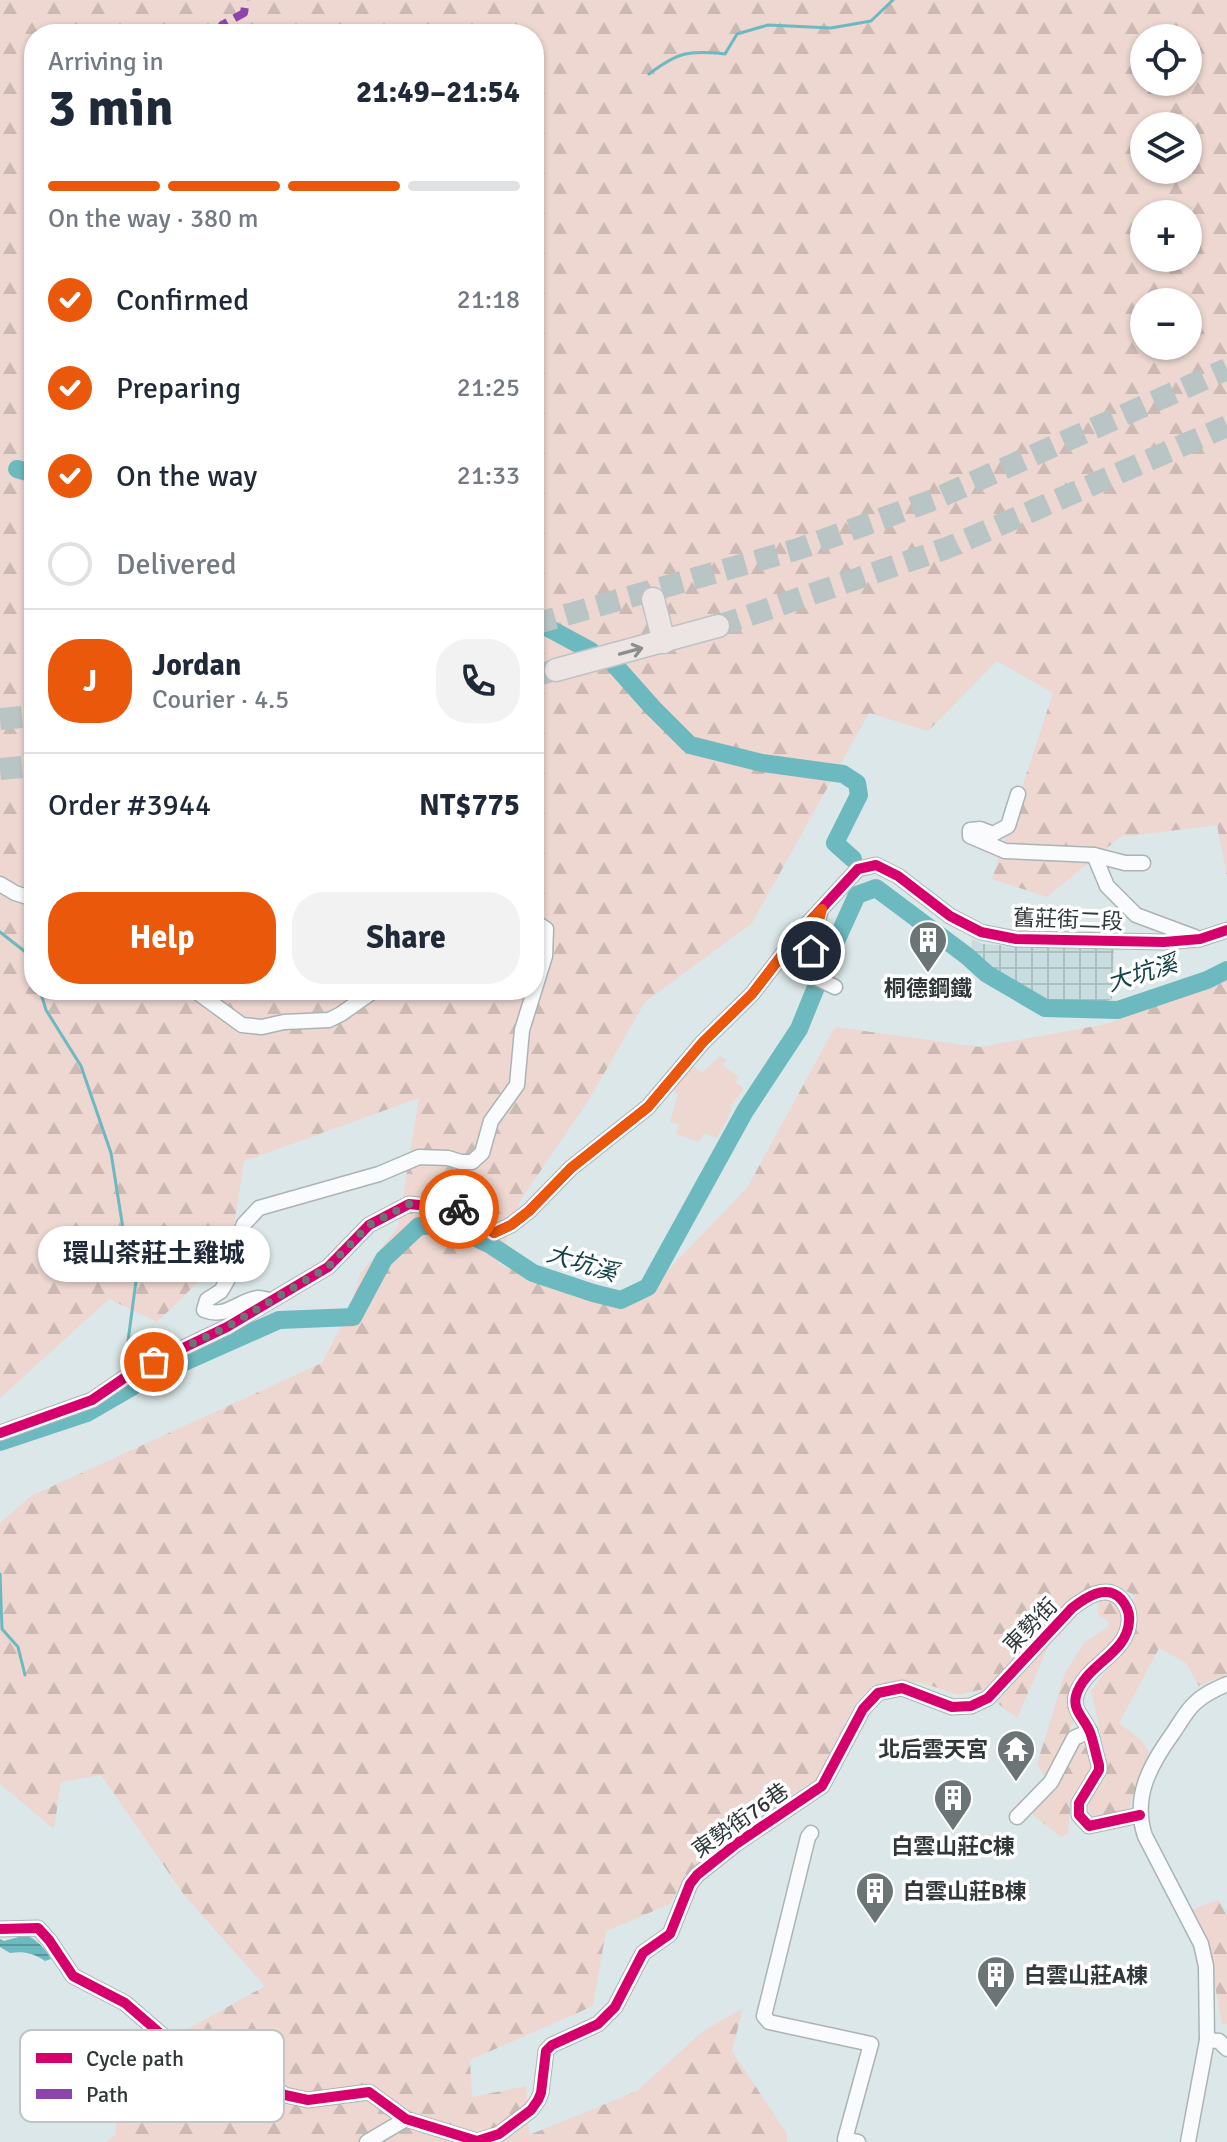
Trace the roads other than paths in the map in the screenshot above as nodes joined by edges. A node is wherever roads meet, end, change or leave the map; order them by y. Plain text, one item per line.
1 (653, 599) dead end
2 (718, 626) tunnel mouth
3 (664, 642) junction
4 (556, 670) tunnel mouth
5 (1018, 794) dead end
6 (1094, 855) junction
7 (1143, 863) dead end
8 (0, 884) edge
9 (24, 896) edge
10 (822, 909) junction
11 (544, 928) edge
12 (1227, 930) edge
13 (1200, 939) junction
14 (544, 959) edge
15 (835, 987) dead end
16 (208, 1000) edge
17 (361, 1000) edge
18 (531, 1000) edge
19 (273, 1300) junction
20 (0, 1433) edge
21 (1227, 1684) edge
22 (902, 1688) joint
23 (1090, 1731) junction
24 (1140, 1815) junction
25 (1017, 1817) dead end
26 (811, 1833) dead end
27 (0, 1929) edge
28 (156, 2030) edge
29 (1207, 2040) junction
30 (1227, 2049) edge
31 (284, 2094) edge
32 (406, 2119) junction
33 (851, 2141) edge
34 (367, 2142) edge
35 (1188, 2142) edge

1 - 3 highway
2 - 3 highway
4 -> 3 highway
5 - 6 street
6 - 7 street
6 - 13 street
8 - 9 street
10 - 13 street, 舊莊街二段
10 - 15 street
10 - 19 street, 舊莊街二段
11 - 14 street
12 - 13 street, 舊莊街二段
16 - 17 street
18 - 19 street
19 - 20 street, 舊莊街二段
21 - 24 street
22 - 23 street, 東勢街
22 - 32 street, 東勢街76巷
23 - 24 street, 東勢街
23 - 25 street
24 - 29 street
26 - 33 street
27 - 28 street, 東勢街76巷
29 - 30 street
29 - 35 street
31 - 32 street, 東勢街76巷
32 - 34 street

